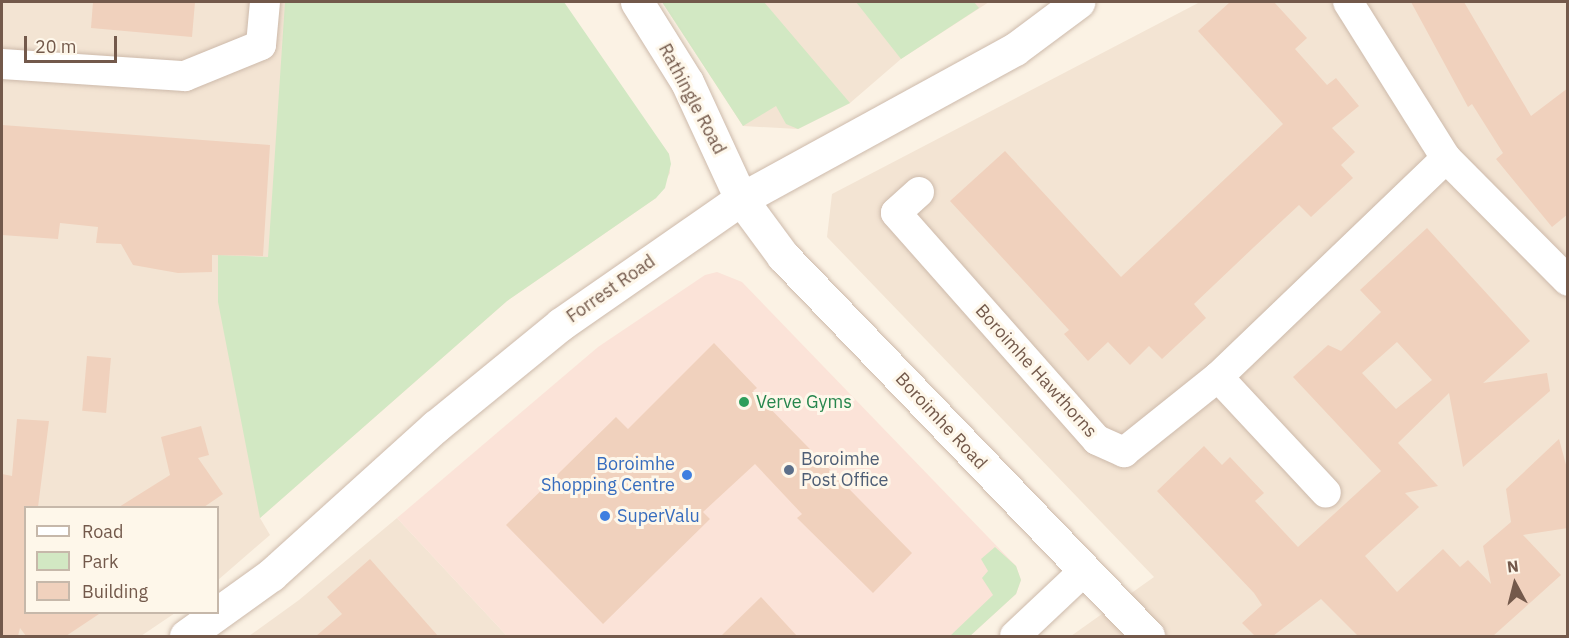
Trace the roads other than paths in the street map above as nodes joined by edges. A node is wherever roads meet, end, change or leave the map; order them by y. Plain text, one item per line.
1 (265, 2) edge
2 (637, 2) edge
3 (1078, 2) edge
4 (1348, 2) edge
5 (2, 64) edge
6 (1446, 158) junction
7 (919, 192) dead end
8 (741, 199) junction
9 (1568, 280) edge
10 (1218, 377) junction
11 (1326, 493) dead end
12 (1083, 572) junction
13 (219, 612) edge
14 (217, 614) edge
15 (186, 636) edge
16 (1015, 636) edge
17 (1148, 636) edge

1 - 5 street
2 - 8 street, Rathingle Road
3 - 8 street, Forrest Road
4 - 6 street
6 - 9 street
6 - 10 street, Boroimhe Hawthorns
7 - 10 street, Boroimhe Hawthorns
8 - 12 street, Boroimhe Road
8 - 13 street, Forrest Road
10 - 11 street
12 - 16 street
12 - 17 street, Boroimhe Road
14 - 15 street, Forrest Road

